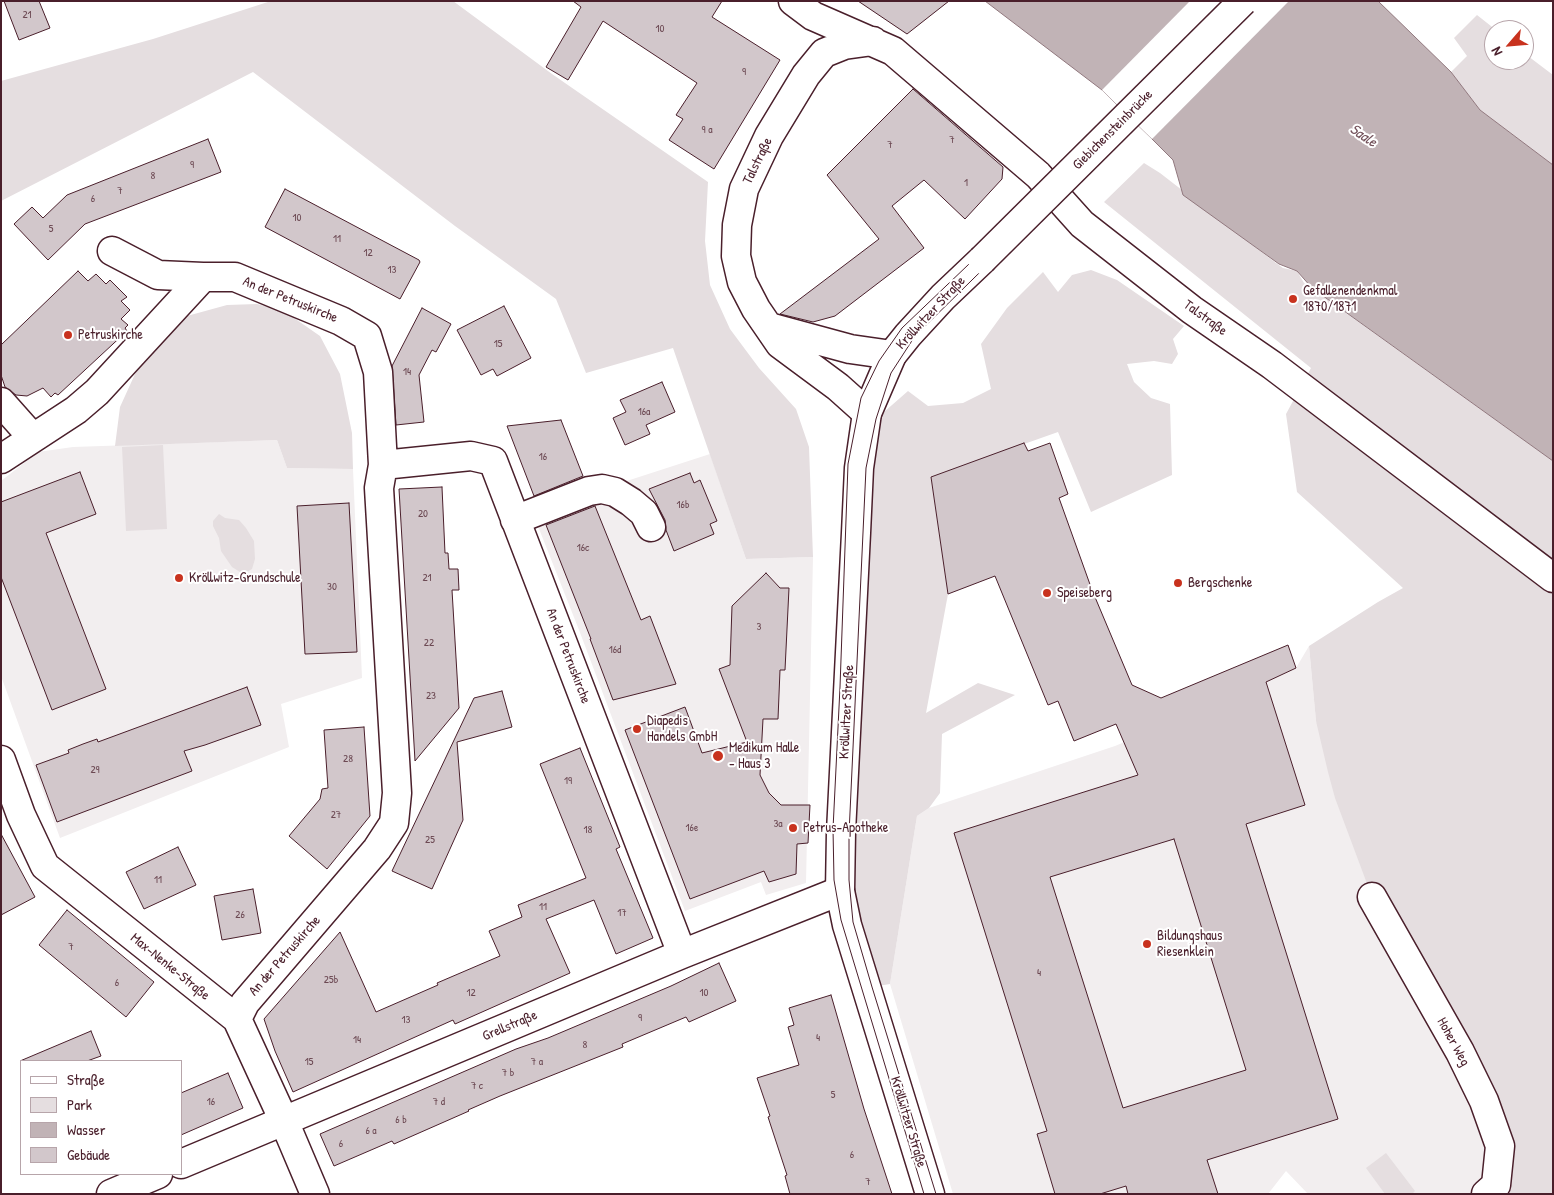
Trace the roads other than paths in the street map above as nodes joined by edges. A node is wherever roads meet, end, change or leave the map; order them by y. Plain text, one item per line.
1 (793, 1) edge
2 (1243, 1) edge
3 (873, 41) junction
4 (112, 251) dead end
5 (982, 260) joint
6 (203, 277) junction
7 (769, 327) junction
8 (892, 355) junction
9 (1, 402) edge
10 (867, 413) junction
11 (33, 438) junction
12 (1, 459) edge
13 (384, 465) junction
14 (516, 520) junction
15 (651, 527) dead end
16 (1553, 578) edge
17 (1, 760) edge
18 (840, 890) junction
19 (1372, 897) dead end
20 (682, 954) junction
21 (237, 1019) junction
22 (284, 1121) junction
23 (182, 1164) edge
24 (156, 1175) edge
25 (111, 1194) edge
26 (314, 1194) edge
27 (930, 1194) edge
28 (1486, 1194) edge

1 - 3 street, Talstraße
2 - 5 street, Giebichensteinbrücke, bridge
3 - 7 street, Talstraße
3 - 16 street, Talstraße
4 - 6 street, An der Petruskirche
5 - 8 street, Kröllwitzer Straße
6 - 11 street
6 - 13 street, An der Petruskirche
7 - 8 street
7 - 10 street, Talstraße
8 - 10 street, Kröllwitzer Straße
9 - 11 street
10 - 18 street, Kröllwitzer Straße
11 - 12 street
13 - 14 street, An der Petruskirche
13 - 21 street, An der Petruskirche
14 - 15 street
14 - 20 street, An der Petruskirche
17 - 21 street, Max-Nenke-Straße
18 - 20 street, Grellstraße
18 - 27 street, Kröllwitzer Straße
19 - 28 street, Hoher Weg
20 - 22 street, Grellstraße
21 - 22 street, Max-Nenke-Straße
22 - 23 street, Grellstraße
22 - 26 street, Max-Nenke-Straße
24 - 25 street

